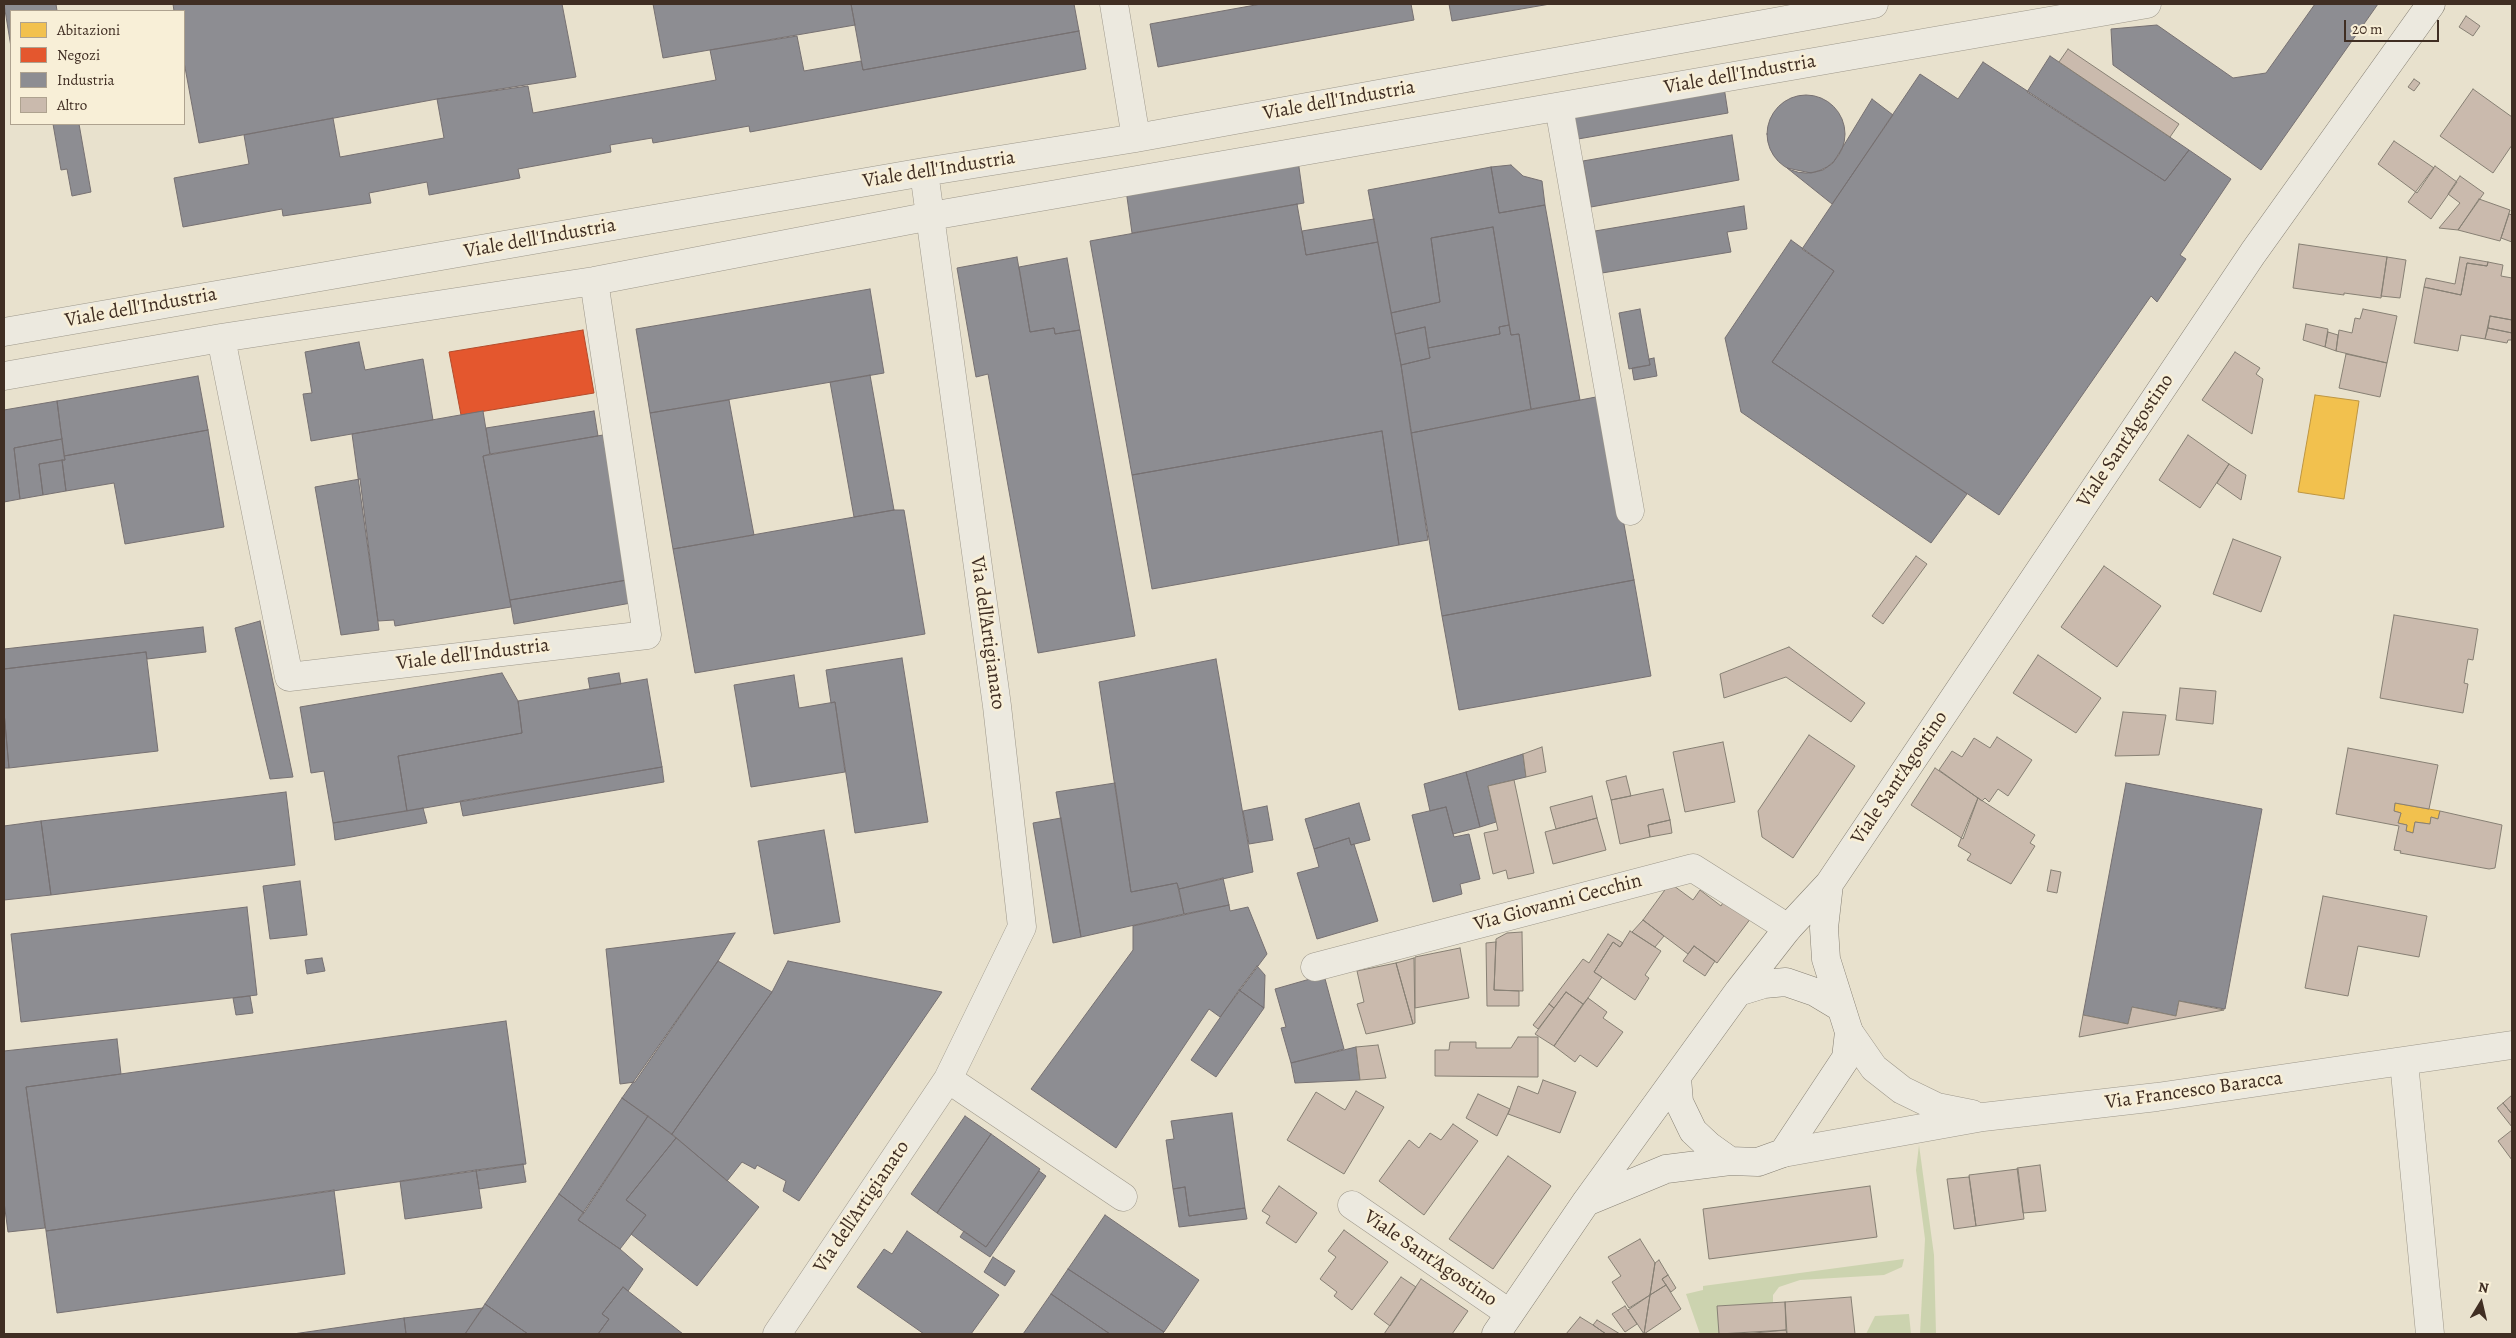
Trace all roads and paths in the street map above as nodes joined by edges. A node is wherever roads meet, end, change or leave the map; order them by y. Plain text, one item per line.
1 (1114, 4) edge
2 (1874, 4) edge
3 (2147, 4) edge
4 (2431, 4) edge
5 (1559, 107) junction
6 (1136, 138) junction
7 (924, 172) junction
8 (931, 216) junction
9 (594, 282) junction
10 (4, 332) edge
11 (221, 338) junction
12 (4, 376) edge
13 (1630, 511) dead end
14 (1829, 884) junction
15 (1788, 928) junction
16 (1315, 967) dead end
17 (1738, 992) junction
18 (1845, 1019) junction
19 (2507, 1040) edge
20 (2404, 1062) junction
21 (1677, 1078) junction
22 (948, 1079) junction
23 (1984, 1117) junction
24 (1783, 1153) junction
25 (1730, 1161) junction
26 (1123, 1197) dead end
27 (1586, 1202) junction
28 (1352, 1205) dead end
29 (1502, 1324) edge
30 (777, 1334) edge
31 (2430, 1334) edge

1 - 6 street
2 - 6 street, Viale dell'Industria
3 - 5 street, Viale dell'Industria
4 - 14 street, Viale Sant'Agostino
5 - 8 street, Viale dell'Industria
5 - 13 street
6 - 7 street, Viale dell'Industria
7 - 8 street, Via dell'Artigianato
7 - 10 street, Viale dell'Industria
8 - 9 street, Viale dell'Industria
8 - 22 street, Via dell'Artigianato
9 - 11 street, Viale dell'Industria
9 - 11 street, Viale dell'Industria
11 - 12 street, Viale dell'Industria
14 - 15 street, Viale Sant'Agostino
14 - 18 street, Viale Sant'Agostino
15 - 16 street, Via Giovanni Cecchin
15 - 17 street, Viale Sant'Agostino
17 - 18 street
17 - 21 street, Viale Sant'Agostino
18 - 23 street, Via Francesco Baracca
18 - 24 street, Viale Sant'Agostino
19 - 20 street, Via Francesco Baracca
20 - 23 street, Via Francesco Baracca
20 - 31 street
21 - 25 street
21 - 27 street, Viale Sant'Agostino
22 - 26 street
22 - 30 street, Via dell'Artigianato
23 - 24 street, Via Francesco Baracca
24 - 25 street
25 - 27 street
27 - 29 street, Viale Sant'Agostino
28 - 29 street, Viale Sant'Agostino

